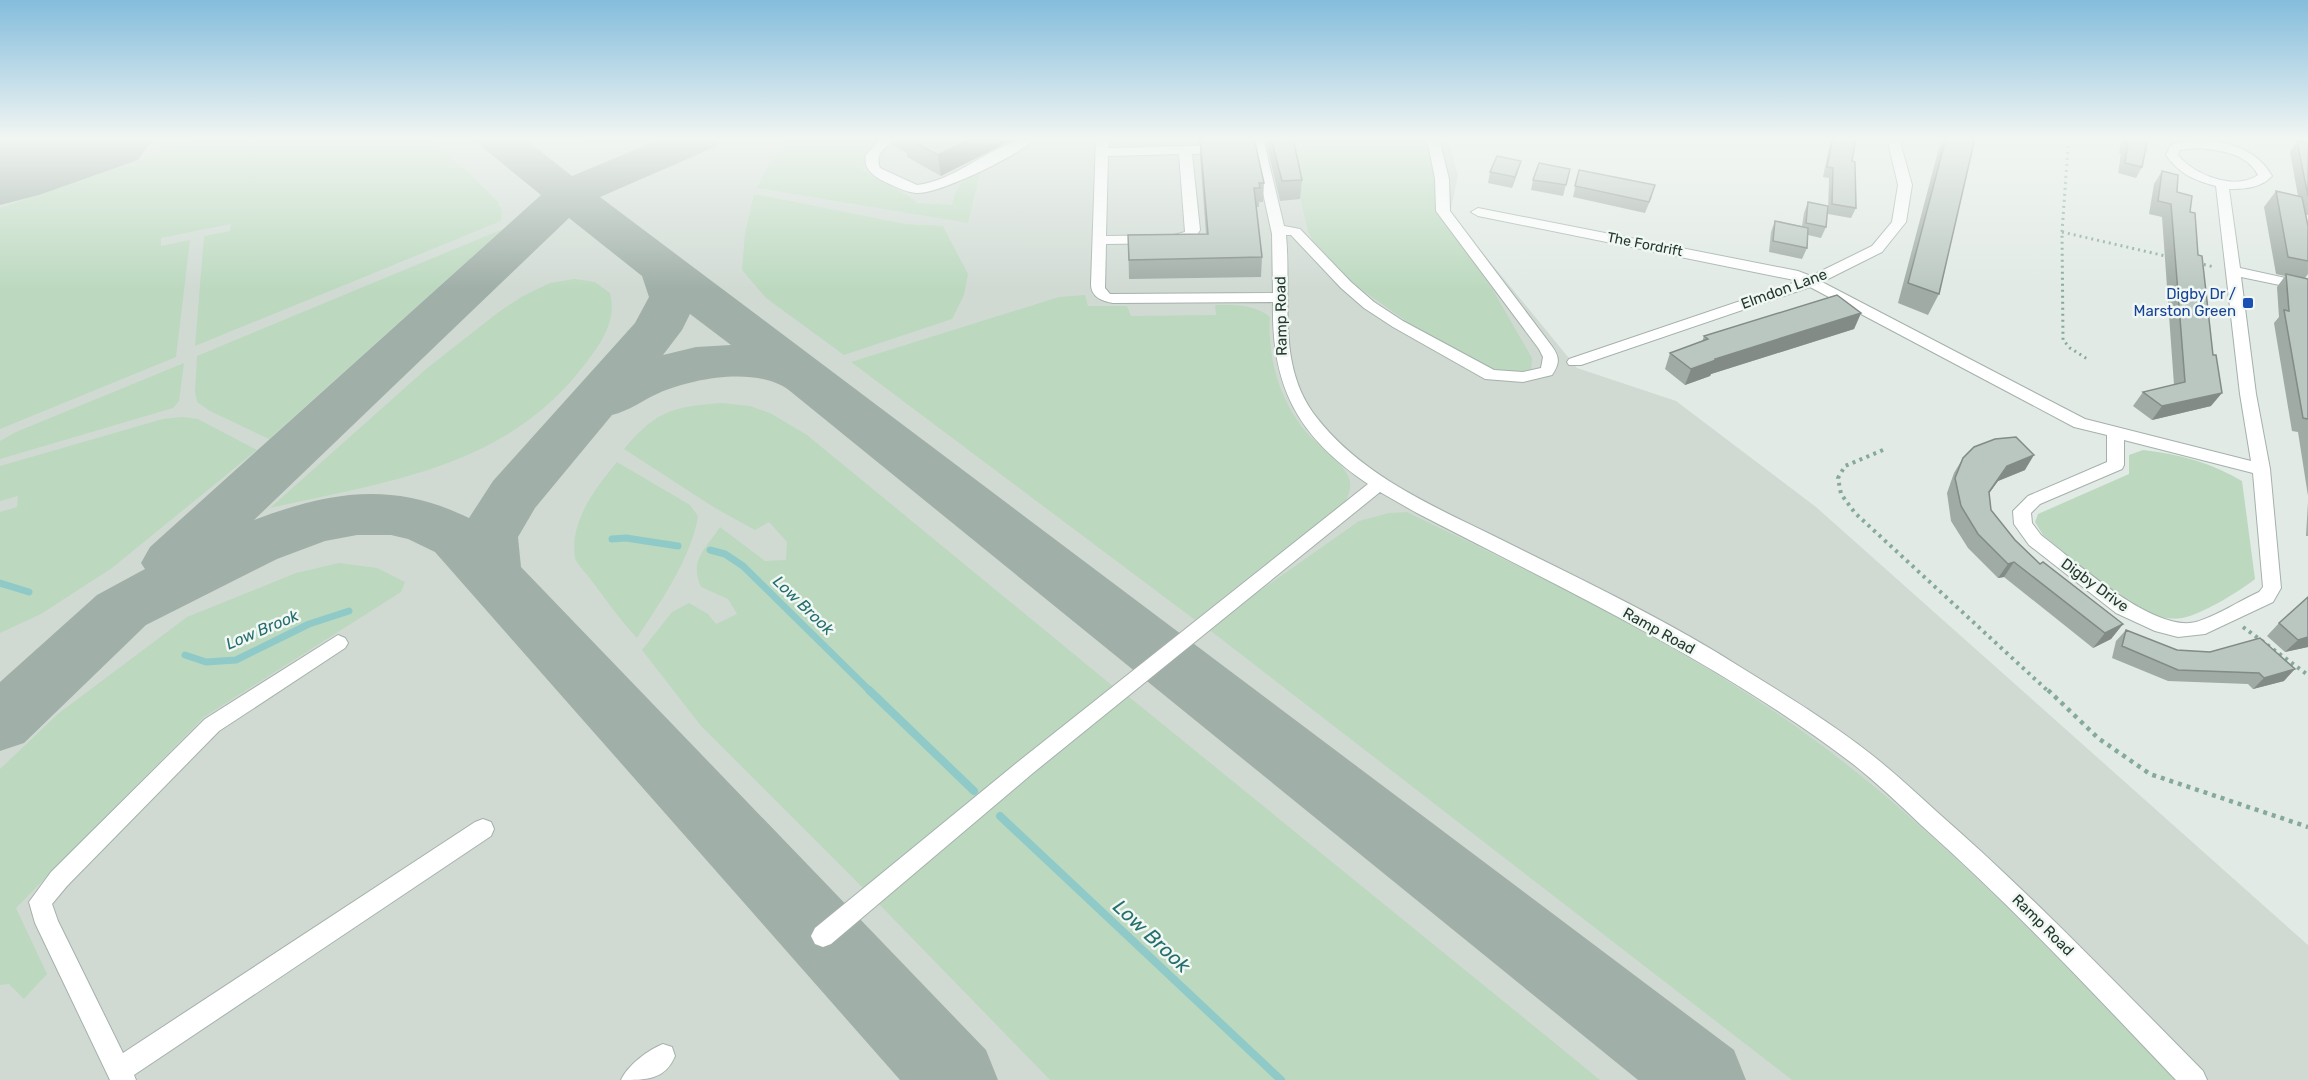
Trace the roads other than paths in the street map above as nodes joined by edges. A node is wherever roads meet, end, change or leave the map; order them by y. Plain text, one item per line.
1 (1101, 188) edge
2 (1188, 188) edge
3 (1264, 188) edge
4 (1442, 188) edge
5 (1904, 188) edge
6 (2223, 188) edge
7 (1478, 212) dead end
8 (1278, 229) junction
9 (1099, 240) junction
10 (2232, 271) junction
11 (1809, 282) junction
12 (2308, 287) edge
13 (1280, 297) junction
14 (1575, 362) dead end
15 (2115, 432) junction
16 (2261, 469) junction
17 (1380, 483) junction
18 (338, 643) dead end
19 (483, 829) dead end
20 (823, 936) dead end
21 (663, 1056) dead end
22 (121, 1075) edge
23 (634, 1080) edge
24 (2194, 1080) edge

1 - 9 street
2 - 9 street
3 - 8 street, Ramp Road
4 - 8 street
5 - 11 street, Elmdon Lane
6 - 10 street, Digby Drive
7 - 11 street, The Fordrift
8 - 13 street, Ramp Road
9 - 13 street
10 - 12 street
10 - 16 street, Digby Drive
11 - 14 street, Elmdon Lane
11 - 15 street
13 - 17 street, Ramp Road
15 - 16 street
15 - 16 street, Digby Drive
17 - 20 street
17 - 24 street, Ramp Road
18 - 22 street
19 - 22 street
21 - 23 street

